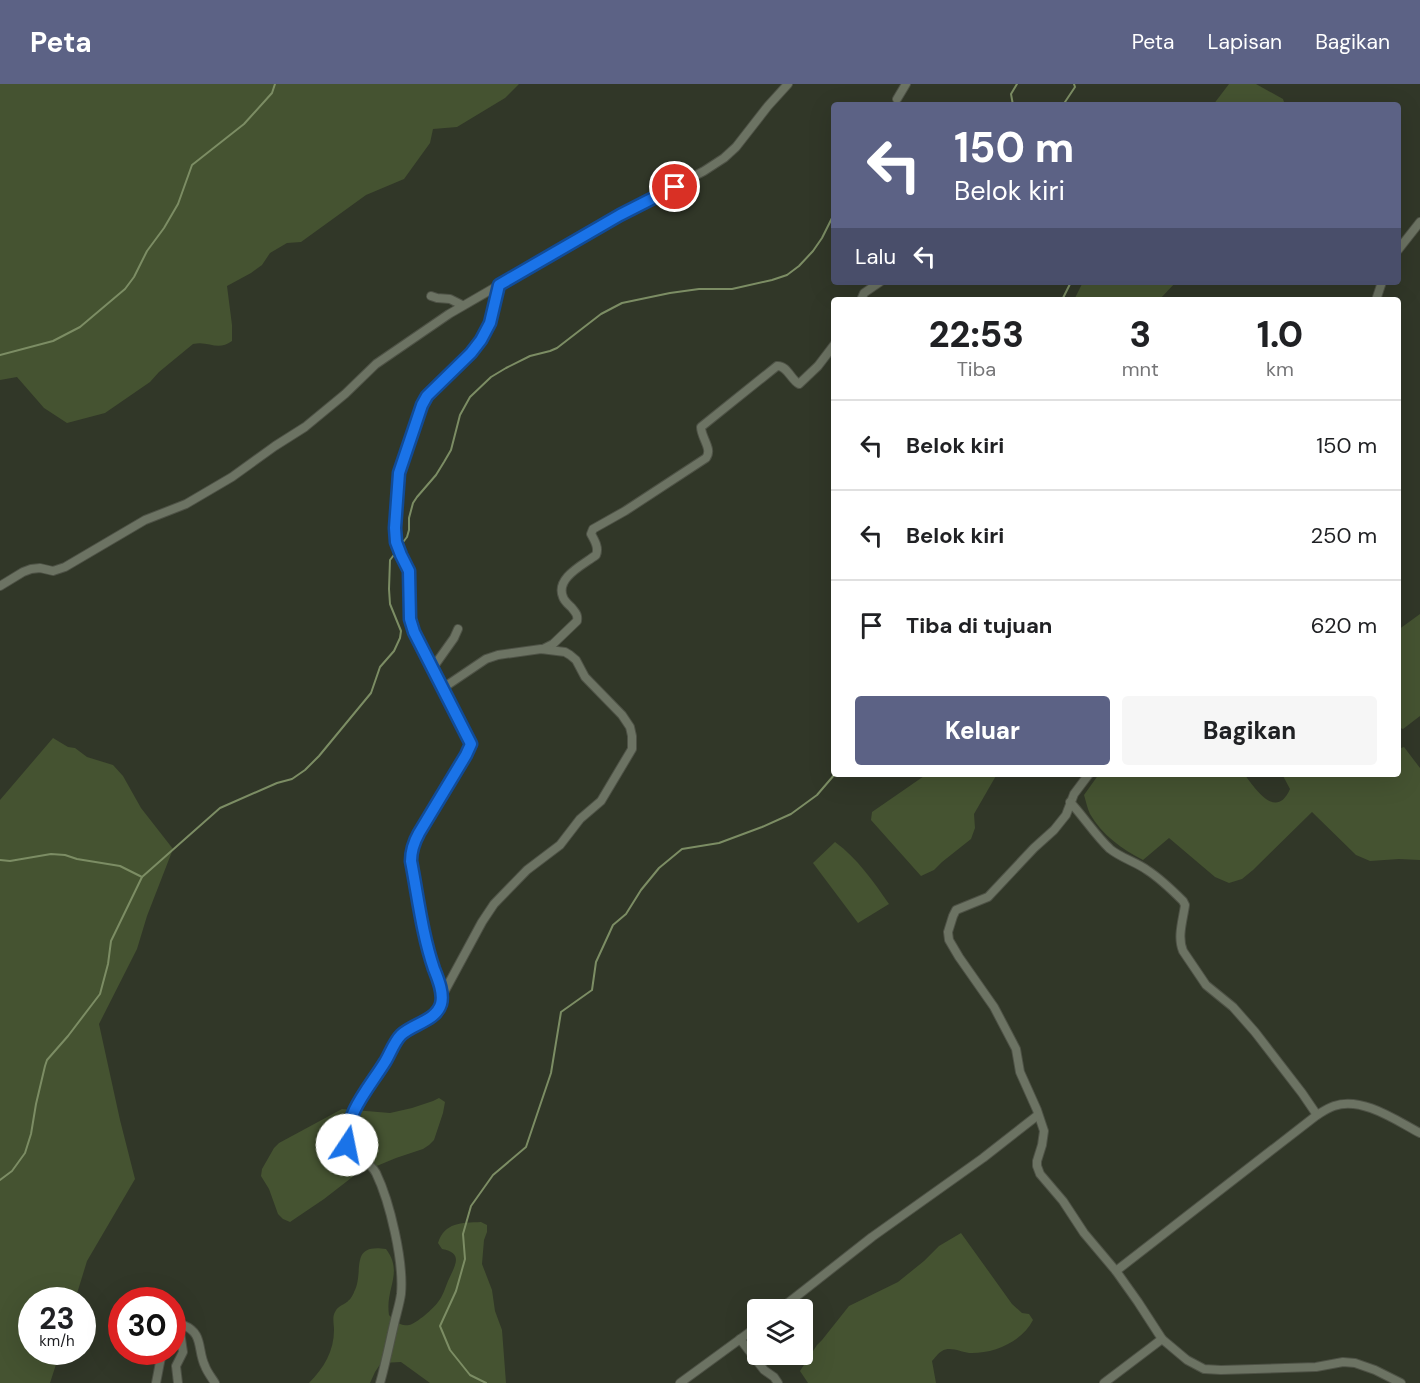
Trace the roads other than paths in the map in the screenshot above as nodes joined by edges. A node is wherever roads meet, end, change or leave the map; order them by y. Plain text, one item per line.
1 (788, 84) edge
2 (906, 84) edge
3 (897, 99) dead end
4 (1420, 222) edge
5 (1401, 246) edge
6 (499, 285) junction
7 (876, 285) edge
8 (431, 297) dead end
9 (862, 297) edge
10 (462, 305) junction
11 (831, 349) edge
12 (0, 586) edge
13 (458, 629) dead end
14 (541, 649) junction
15 (432, 669) junction
16 (443, 688) junction
17 (1087, 777) edge
18 (1070, 802) junction
19 (442, 996) junction
20 (1038, 1115) junction
21 (1317, 1115) junction
22 (1420, 1133) edge
23 (1116, 1271) junction
24 (793, 1299) edge
25 (186, 1327) edge
26 (747, 1334) edge
27 (740, 1339) junction
28 (1162, 1339) junction
29 (159, 1365) edge
30 (176, 1365) edge
31 (156, 1383) edge
32 (178, 1383) edge
33 (215, 1383) edge
34 (380, 1383) edge
35 (680, 1383) edge
36 (778, 1383) edge
37 (1104, 1383) edge
38 (1401, 1383) edge

1 - 6 street
2 - 3 street
4 - 5 street
6 - 10 street
6 - 15 street
7 - 9 street
8 - 10 street
10 - 12 street
11 - 14 street
13 - 15 street
14 - 16 street
14 - 19 street
15 - 16 street
16 - 19 street
17 - 18 street
18 - 20 street
18 - 21 street
19 - 34 street
20 - 23 street
20 - 24 street
21 - 22 street
21 - 23 street
23 - 28 street
25 - 33 street
26 - 27 street
27 - 35 street
27 - 36 street
28 - 37 street
28 - 38 street
29 - 31 street
30 - 32 street

